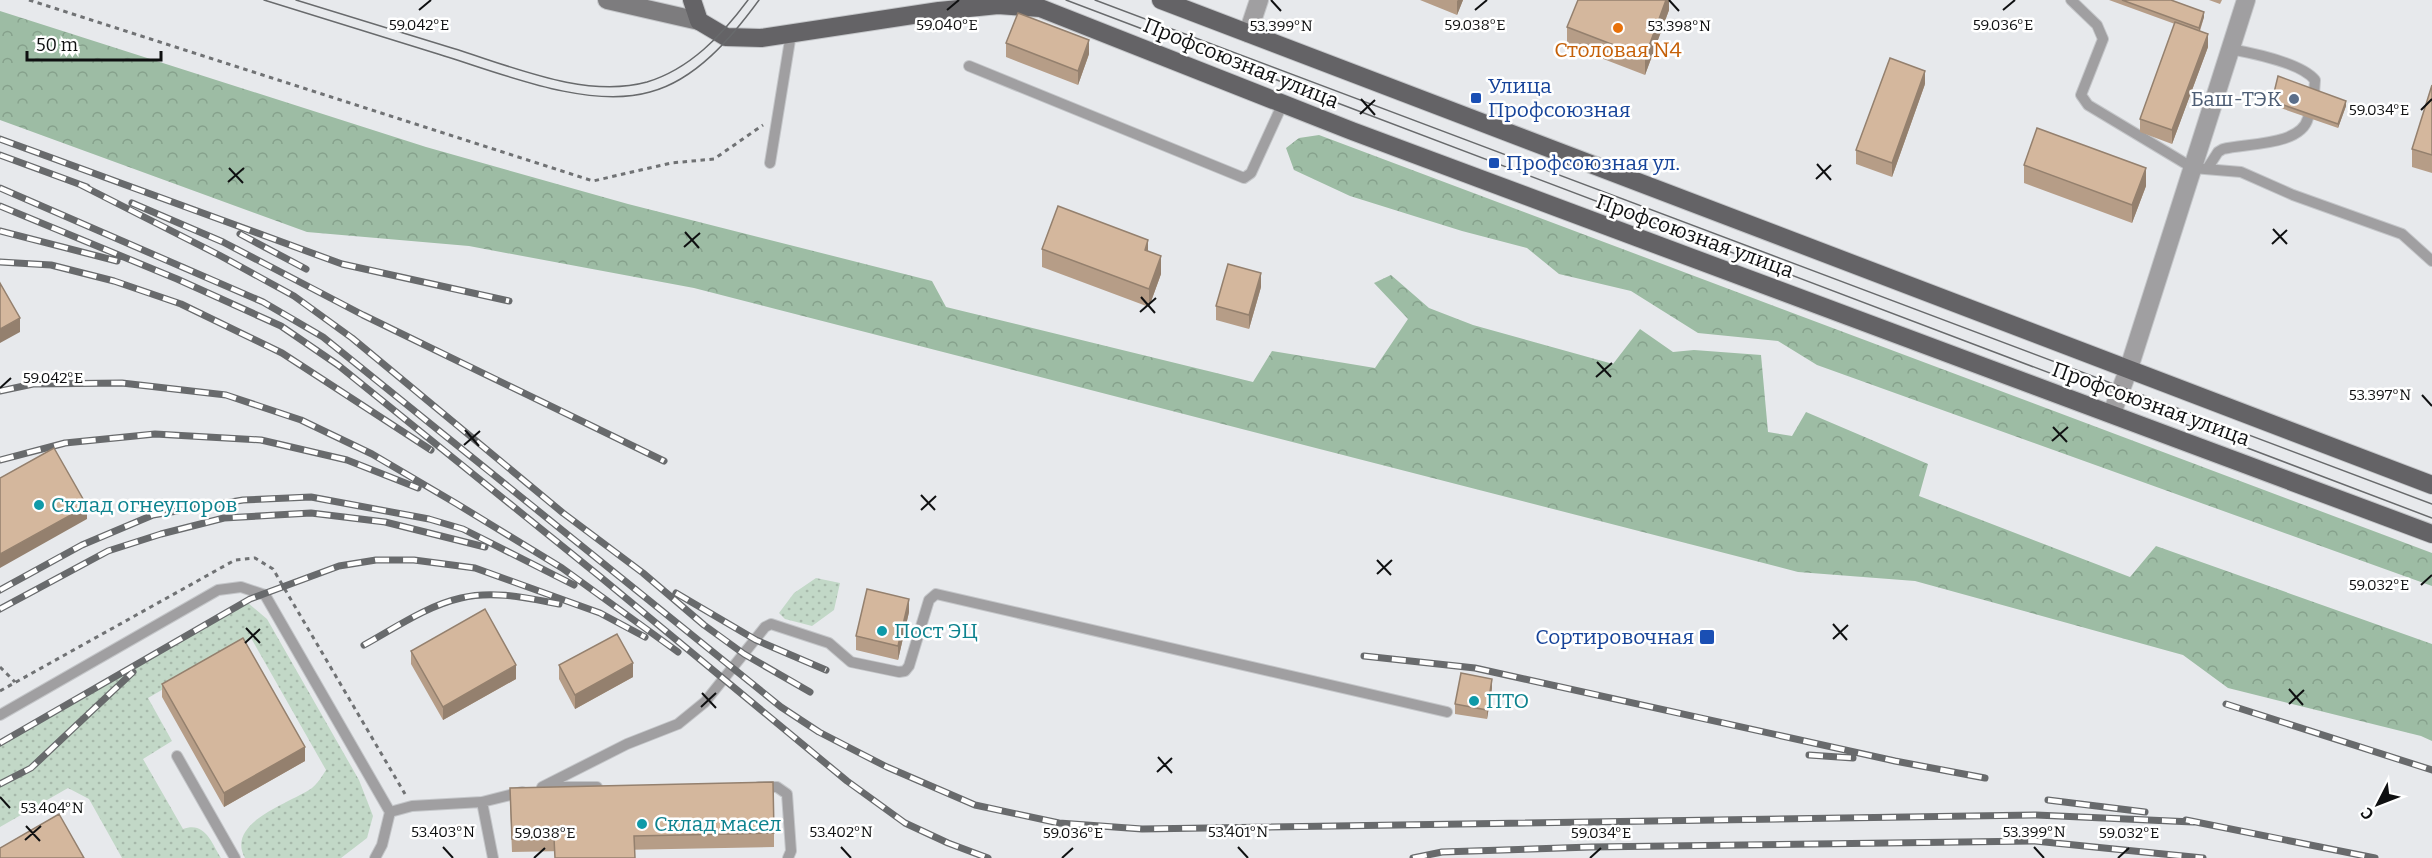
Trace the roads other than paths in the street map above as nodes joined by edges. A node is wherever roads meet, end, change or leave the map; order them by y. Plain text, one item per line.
1 (607, 0) edge
2 (692, 0) edge
3 (956, 0) edge
4 (1161, 0) edge
5 (1259, 0) edge
6 (2071, 0) edge
7 (2246, 0) edge
8 (939, 11) junction
9 (699, 21) junction
10 (1248, 33) junction
11 (791, 34) junction
12 (2230, 49) junction
13 (969, 66) dead end
14 (2314, 94) edge
15 (1283, 103) junction
16 (2308, 118) edge
17 (770, 163) dead end
18 (2200, 169) junction
19 (2432, 261) edge
20 (2129, 368) junction
21 (2112, 413) junction
22 (2432, 485) edge
23 (2432, 534) edge
24 (1447, 712) dead end
25 (0, 715) edge
26 (177, 756) dead end
27 (542, 786) junction
28 (613, 787) edge
29 (742, 787) edge
30 (482, 802) junction
31 (390, 813) junction
32 (235, 858) edge
33 (375, 858) edge
34 (494, 858) edge
35 (788, 858) edge

1 - 9 main road
2 - 9 main road
3 - 8 main road
4 - 10 main road, Профсоюзная улица
5 - 10 street
6 - 18 lane
7 - 12 street
8 - 11 main road, Профсоюзная улица
8 - 15 main road, Профсоюзная улица
9 - 11 main road, Профсоюзная улица
10 - 20 main road, Профсоюзная улица
11 - 17 lane
12 - 14 lane
12 - 18 street
13 - 15 lane
15 - 21 main road, Профсоюзная улица
16 - 18 lane
18 - 19 lane
18 - 20 street
20 - 21 street
20 - 22 main road, Профсоюзная улица
21 - 23 main road, Профсоюзная улица
24 - 27 lane
25 - 31 lane
26 - 32 lane
27 - 28 lane
27 - 30 lane
29 - 35 lane
30 - 31 lane
30 - 34 lane
31 - 33 lane

